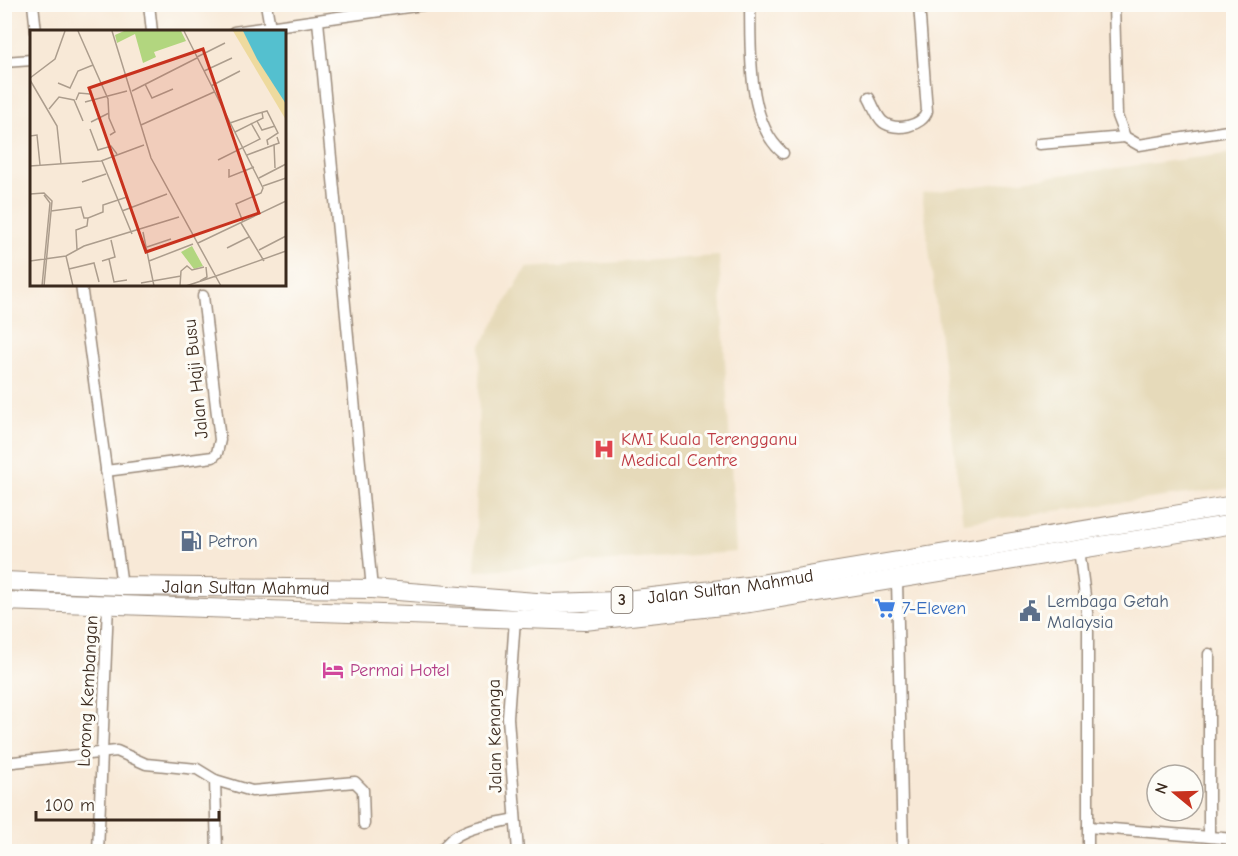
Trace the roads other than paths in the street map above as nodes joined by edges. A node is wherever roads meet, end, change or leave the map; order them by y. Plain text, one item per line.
1 (33, 4) edge
2 (149, 4) edge
3 (267, 4) edge
4 (429, 4) edge
5 (750, 4) edge
6 (919, 4) edge
7 (1114, 4) edge
8 (318, 21) junction
9 (270, 27) junction
10 (36, 30) edge
11 (152, 30) edge
12 (248, 30) edge
13 (30, 60) edge
14 (4, 62) edge
15 (869, 98) dead end
16 (1233, 130) edge
17 (1125, 137) junction
18 (1039, 144) dead end
19 (783, 153) dead end
20 (81, 286) edge
21 (203, 296) dead end
22 (106, 471) junction
23 (1233, 505) edge
24 (1233, 525) edge
25 (1078, 549) junction
26 (897, 580) junction
27 (4, 581) edge
28 (122, 586) junction
29 (372, 589) junction
30 (4, 601) edge
31 (108, 604) junction
32 (515, 619) junction
33 (1209, 654) dead end
34 (101, 752) junction
35 (4, 763) edge
36 (215, 780) junction
37 (515, 819) junction
38 (364, 824) dead end
39 (1088, 827) junction
40 (1209, 835) junction
41 (1233, 838) edge
42 (98, 852) edge
43 (217, 852) edge
44 (441, 852) edge
45 (518, 852) edge
46 (903, 852) edge
47 (1088, 852) edge

1 - 10 street
2 - 11 street
3 - 9 street
4 - 8 street
5 - 19 street
6 - 15 street
7 - 17 street
8 - 9 street
8 - 29 street
9 - 12 street
13 - 14 street
16 - 17 street
17 - 18 street
20 - 22 street
21 - 22 street, Jalan Haji Busu
22 - 28 street
23 - 29 highway, Jalan Sultan Mahmud / 3
24 - 25 highway, Jalan Sultan Mahmud / 3
25 - 26 highway, Jalan Sultan Mahmud / 3
25 - 39 street
26 - 32 highway, Jalan Sultan Mahmud / 3
26 - 46 street
27 - 28 highway, Jalan Sultan Mahmud / 3
28 - 29 highway, Jalan Sultan Mahmud / 3
30 - 31 highway, Jalan Sultan Mahmud / 3
31 - 32 highway, Jalan Sultan Mahmud / 3
31 - 34 street, Lorong Kembangan
32 - 37 street, Jalan Kenanga
33 - 40 street
34 - 35 street
34 - 36 street
34 - 42 street, Lorong Kembangan
36 - 38 street
36 - 43 street
37 - 44 street
37 - 45 street, Jalan Kenanga
39 - 40 street
39 - 47 street
40 - 41 street

